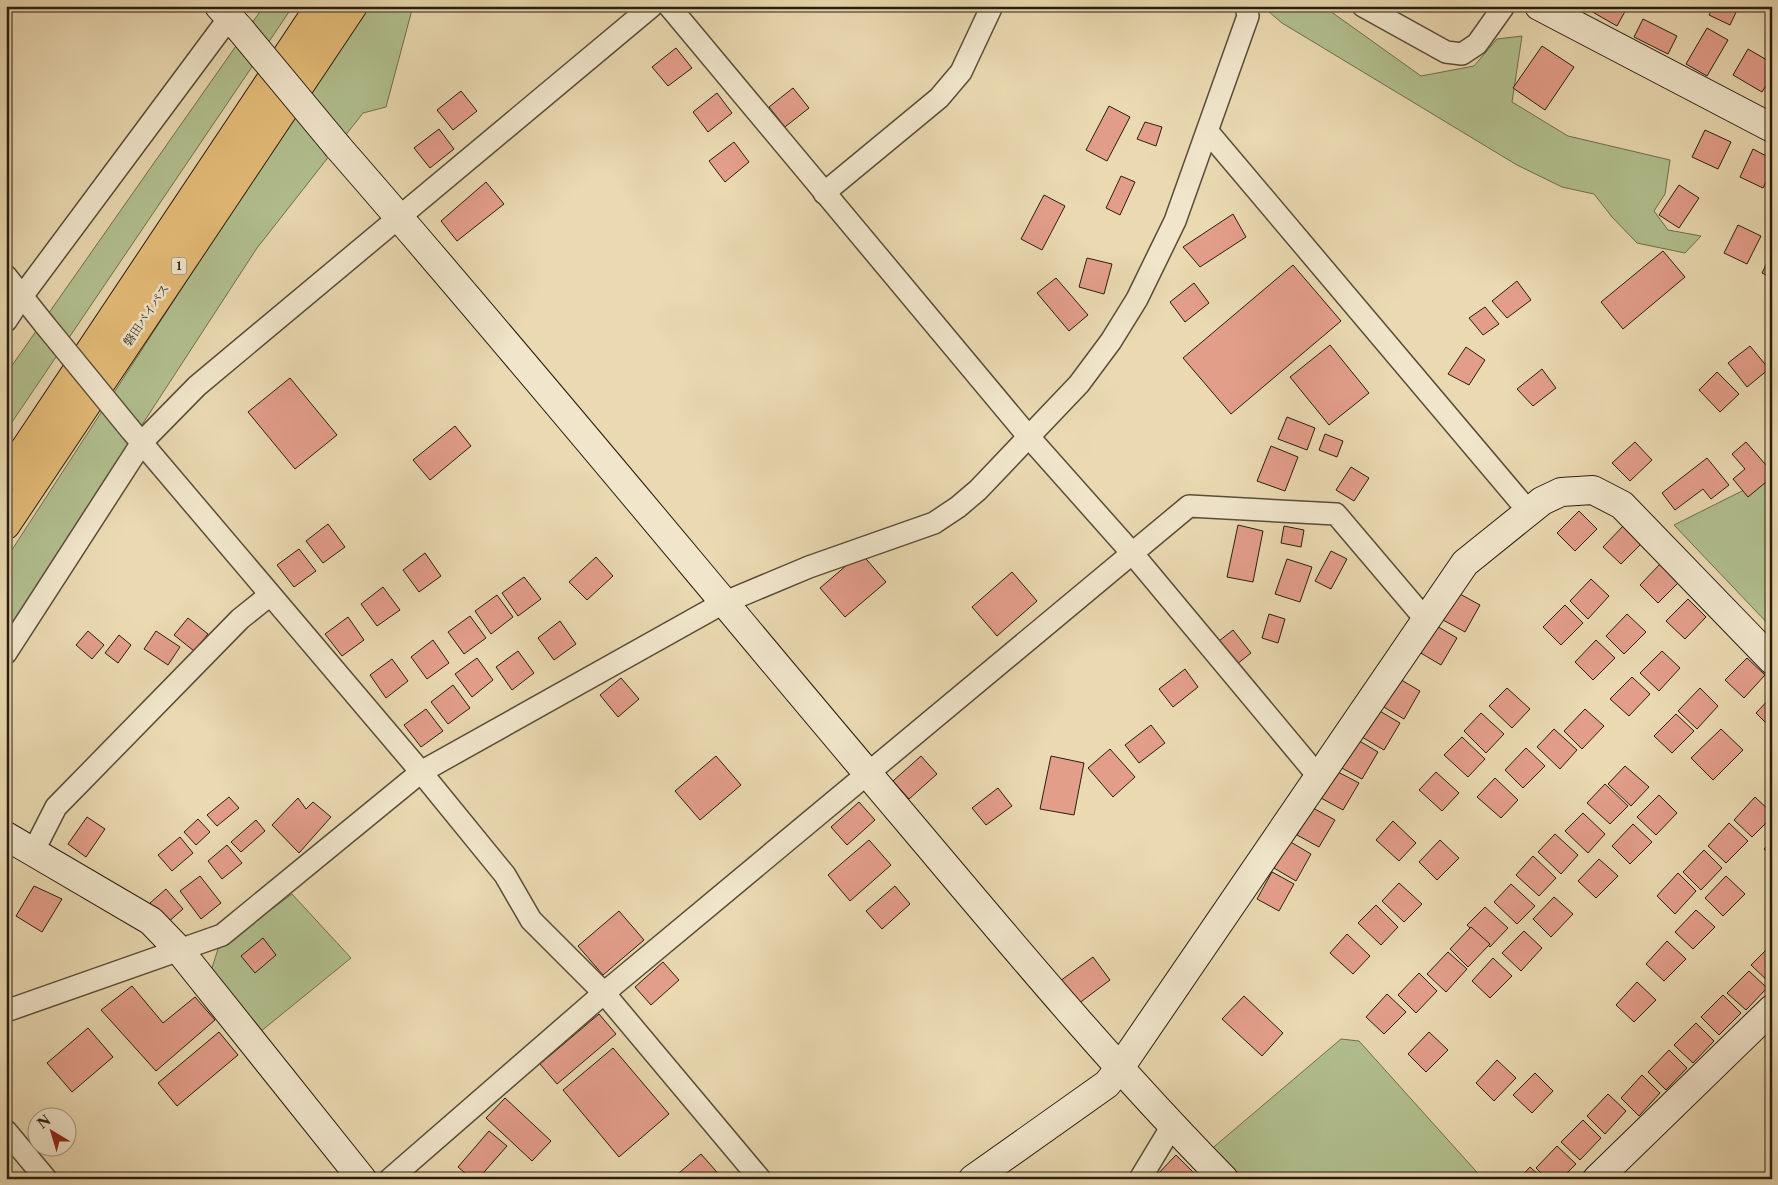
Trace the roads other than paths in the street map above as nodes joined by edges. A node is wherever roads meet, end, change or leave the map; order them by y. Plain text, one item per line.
1 (320, 6) edge
2 (353, 6) edge
3 (652, 6) edge
4 (669, 6) edge
5 (992, 6) edge
6 (1246, 6) edge
7 (1363, 6) edge
8 (1504, 6) edge
9 (1539, 6) edge
10 (231, 15) edge
11 (1772, 128) edge
12 (1208, 132) junction
13 (824, 193) junction
14 (399, 218) junction
15 (6, 276) edge
16 (23, 295) junction
17 (6, 321) edge
18 (137, 435) junction
19 (1028, 436) junction
20 (6, 477) edge
21 (1529, 512) junction
22 (6, 525) edge
23 (1132, 553) junction
24 (270, 596) junction
25 (722, 603) junction
26 (1426, 620) junction
27 (6, 653) edge
28 (1772, 660) edge
29 (421, 772) junction
30 (868, 775) junction
31 (1318, 776) junction
32 (6, 836) edge
33 (33, 852) junction
34 (179, 950) junction
35 (604, 993) junction
36 (1772, 1009) edge
37 (6, 1012) edge
38 (1119, 1069) junction
39 (1172, 1126) junction
40 (6, 1131) edge
41 (46, 1179) edge
42 (362, 1179) edge
43 (390, 1179) edge
44 (760, 1179) edge
45 (973, 1179) edge
46 (1140, 1179) edge
47 (1224, 1179) edge
48 (1597, 1179) edge

1 - 20 highway, 1
2 - 22 highway, 磐田バイパス / 1
3 - 14 street
4 - 13 street
5 - 13 street
6 - 12 street
7 - 8 street
9 - 11 street
10 - 14 street, bridge
10 - 16 street
12 - 19 street
12 - 21 street
13 - 19 street
14 - 18 street
14 - 25 street
15 - 16 street
16 - 17 street
16 - 18 street, bridge
18 - 24 street
18 - 27 street
19 - 23 street
19 - 25 street
21 - 26 street
21 - 28 street
23 - 26 street
23 - 30 street
23 - 31 street
24 - 29 street
24 - 33 street
25 - 29 street
25 - 30 street
26 - 31 street
29 - 34 street
29 - 35 street
30 - 35 street
30 - 38 street
31 - 38 street
32 - 33 street
33 - 34 street
34 - 37 street
34 - 42 street
35 - 43 street
35 - 44 street
36 - 48 street
38 - 39 street
38 - 45 street
39 - 46 street
39 - 47 street
40 - 41 street

